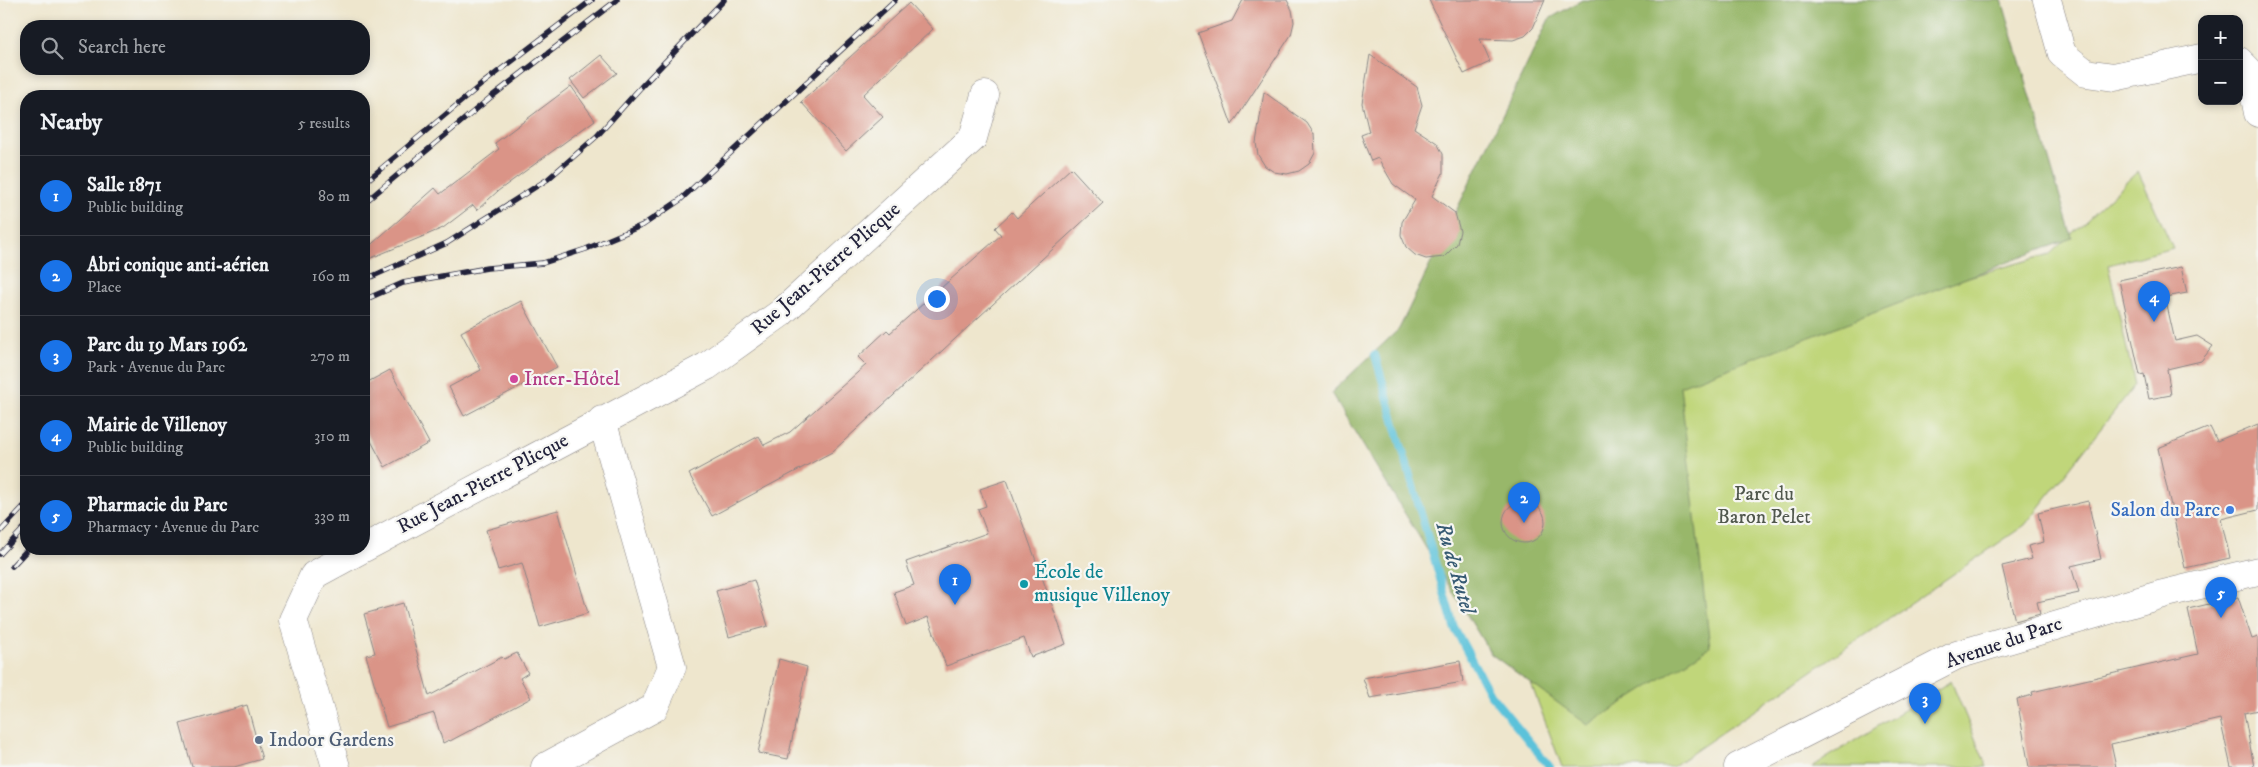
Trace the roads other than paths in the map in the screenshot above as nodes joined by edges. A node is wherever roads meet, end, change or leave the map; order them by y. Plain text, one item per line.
1 (2047, 0) edge
2 (2198, 59) edge
3 (2243, 65) edge
4 (985, 95) dead end
5 (2258, 113) edge
6 (602, 420) junction
7 (370, 544) edge
8 (350, 555) edge
9 (2258, 570) edge
10 (336, 767) edge
11 (545, 767) edge
12 (1738, 767) edge

1 - 2 street
3 - 5 street
4 - 6 street, Rue Jean-Pierre Plicque
6 - 7 street, Rue Jean-Pierre Plicque
6 - 11 street
8 - 10 street, Rue Jean-Pierre Plicque
9 - 12 street, Avenue du Parc

